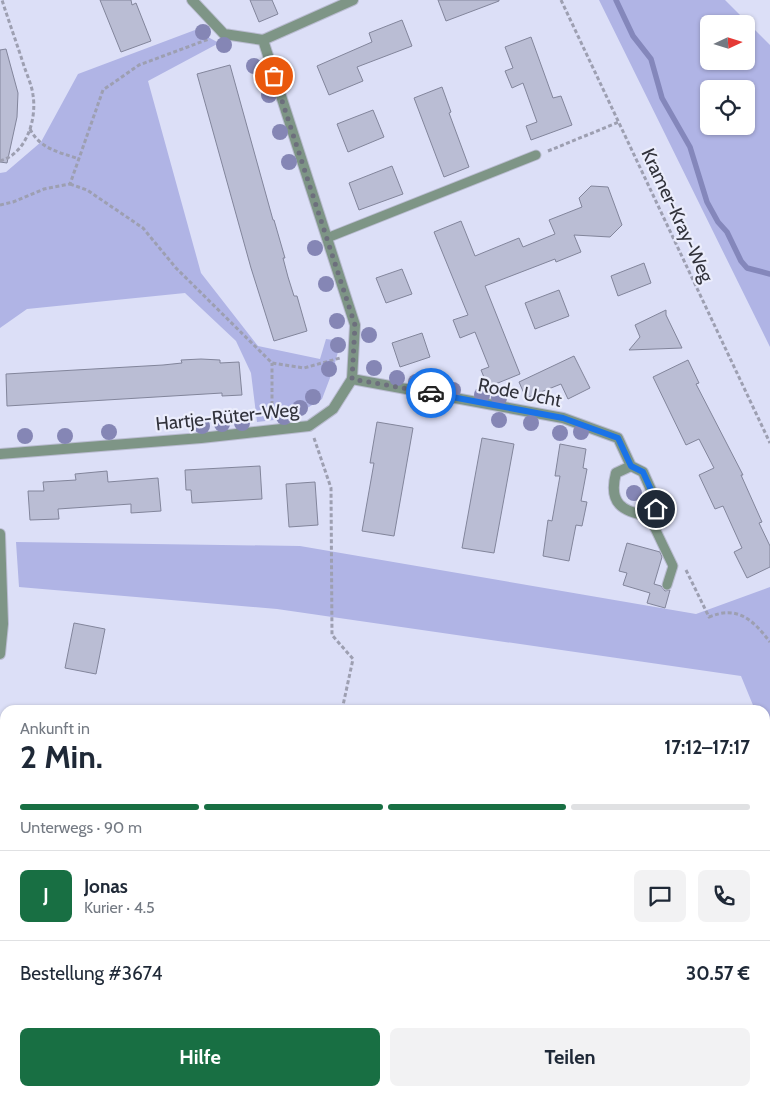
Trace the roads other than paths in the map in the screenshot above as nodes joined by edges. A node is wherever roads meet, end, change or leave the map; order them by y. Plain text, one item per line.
1 (192, 0) edge
2 (354, 0) edge
3 (263, 40) junction
4 (536, 155) road end
5 (327, 238) junction
6 (352, 379) junction
7 (0, 454) edge
8 (631, 466) junction
9 (649, 516) junction
10 (0, 534) edge
11 (667, 585) dead end
12 (0, 654) edge

1 - 3 street
2 - 3 street
3 - 5 street
4 - 5 lane
5 - 6 street
6 - 7 street, Hartje-Rüter-Weg
6 - 8 street, Rode Ucht
8 - 9 street, Rode Ucht
8 - 9 street
9 - 11 lane
10 - 12 street

